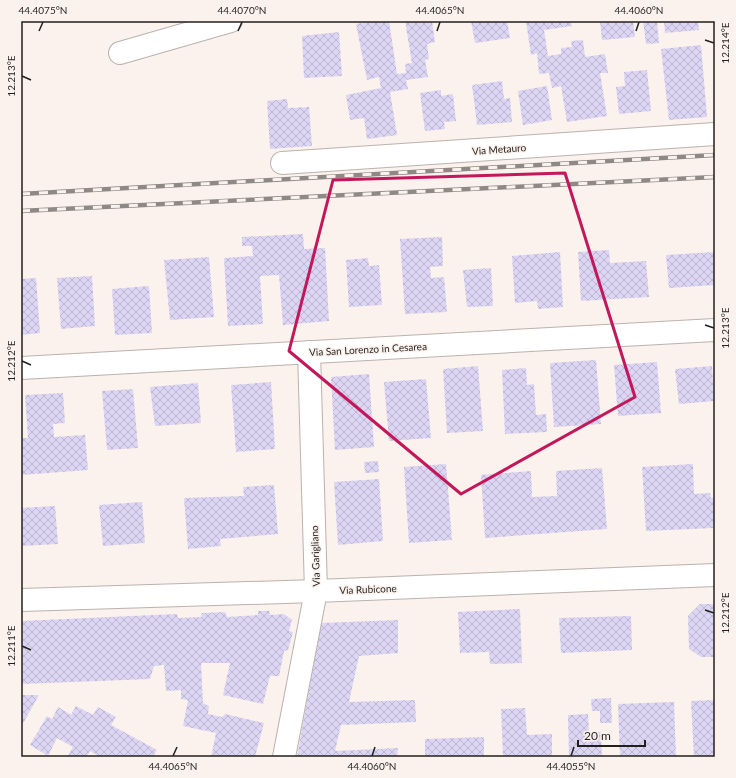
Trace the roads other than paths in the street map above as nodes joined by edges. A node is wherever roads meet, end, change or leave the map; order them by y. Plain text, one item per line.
1 (231, 21) edge
2 (120, 53) dead end
3 (715, 134) edge
4 (282, 163) dead end
5 (715, 330) edge
6 (309, 352) junction
7 (21, 368) edge
8 (715, 575) edge
9 (316, 591) junction
10 (21, 600) edge
11 (284, 757) edge

1 - 2 street
3 - 4 street, Via Metauro
5 - 6 street, Via San Lorenzo in Cesarea
6 - 7 street, Via San Lorenzo in Cesarea
6 - 9 street, Via Garigliano
8 - 9 street, Via Rubicone
9 - 10 street, Via Rubicone
9 - 11 street, Via Garigliano

